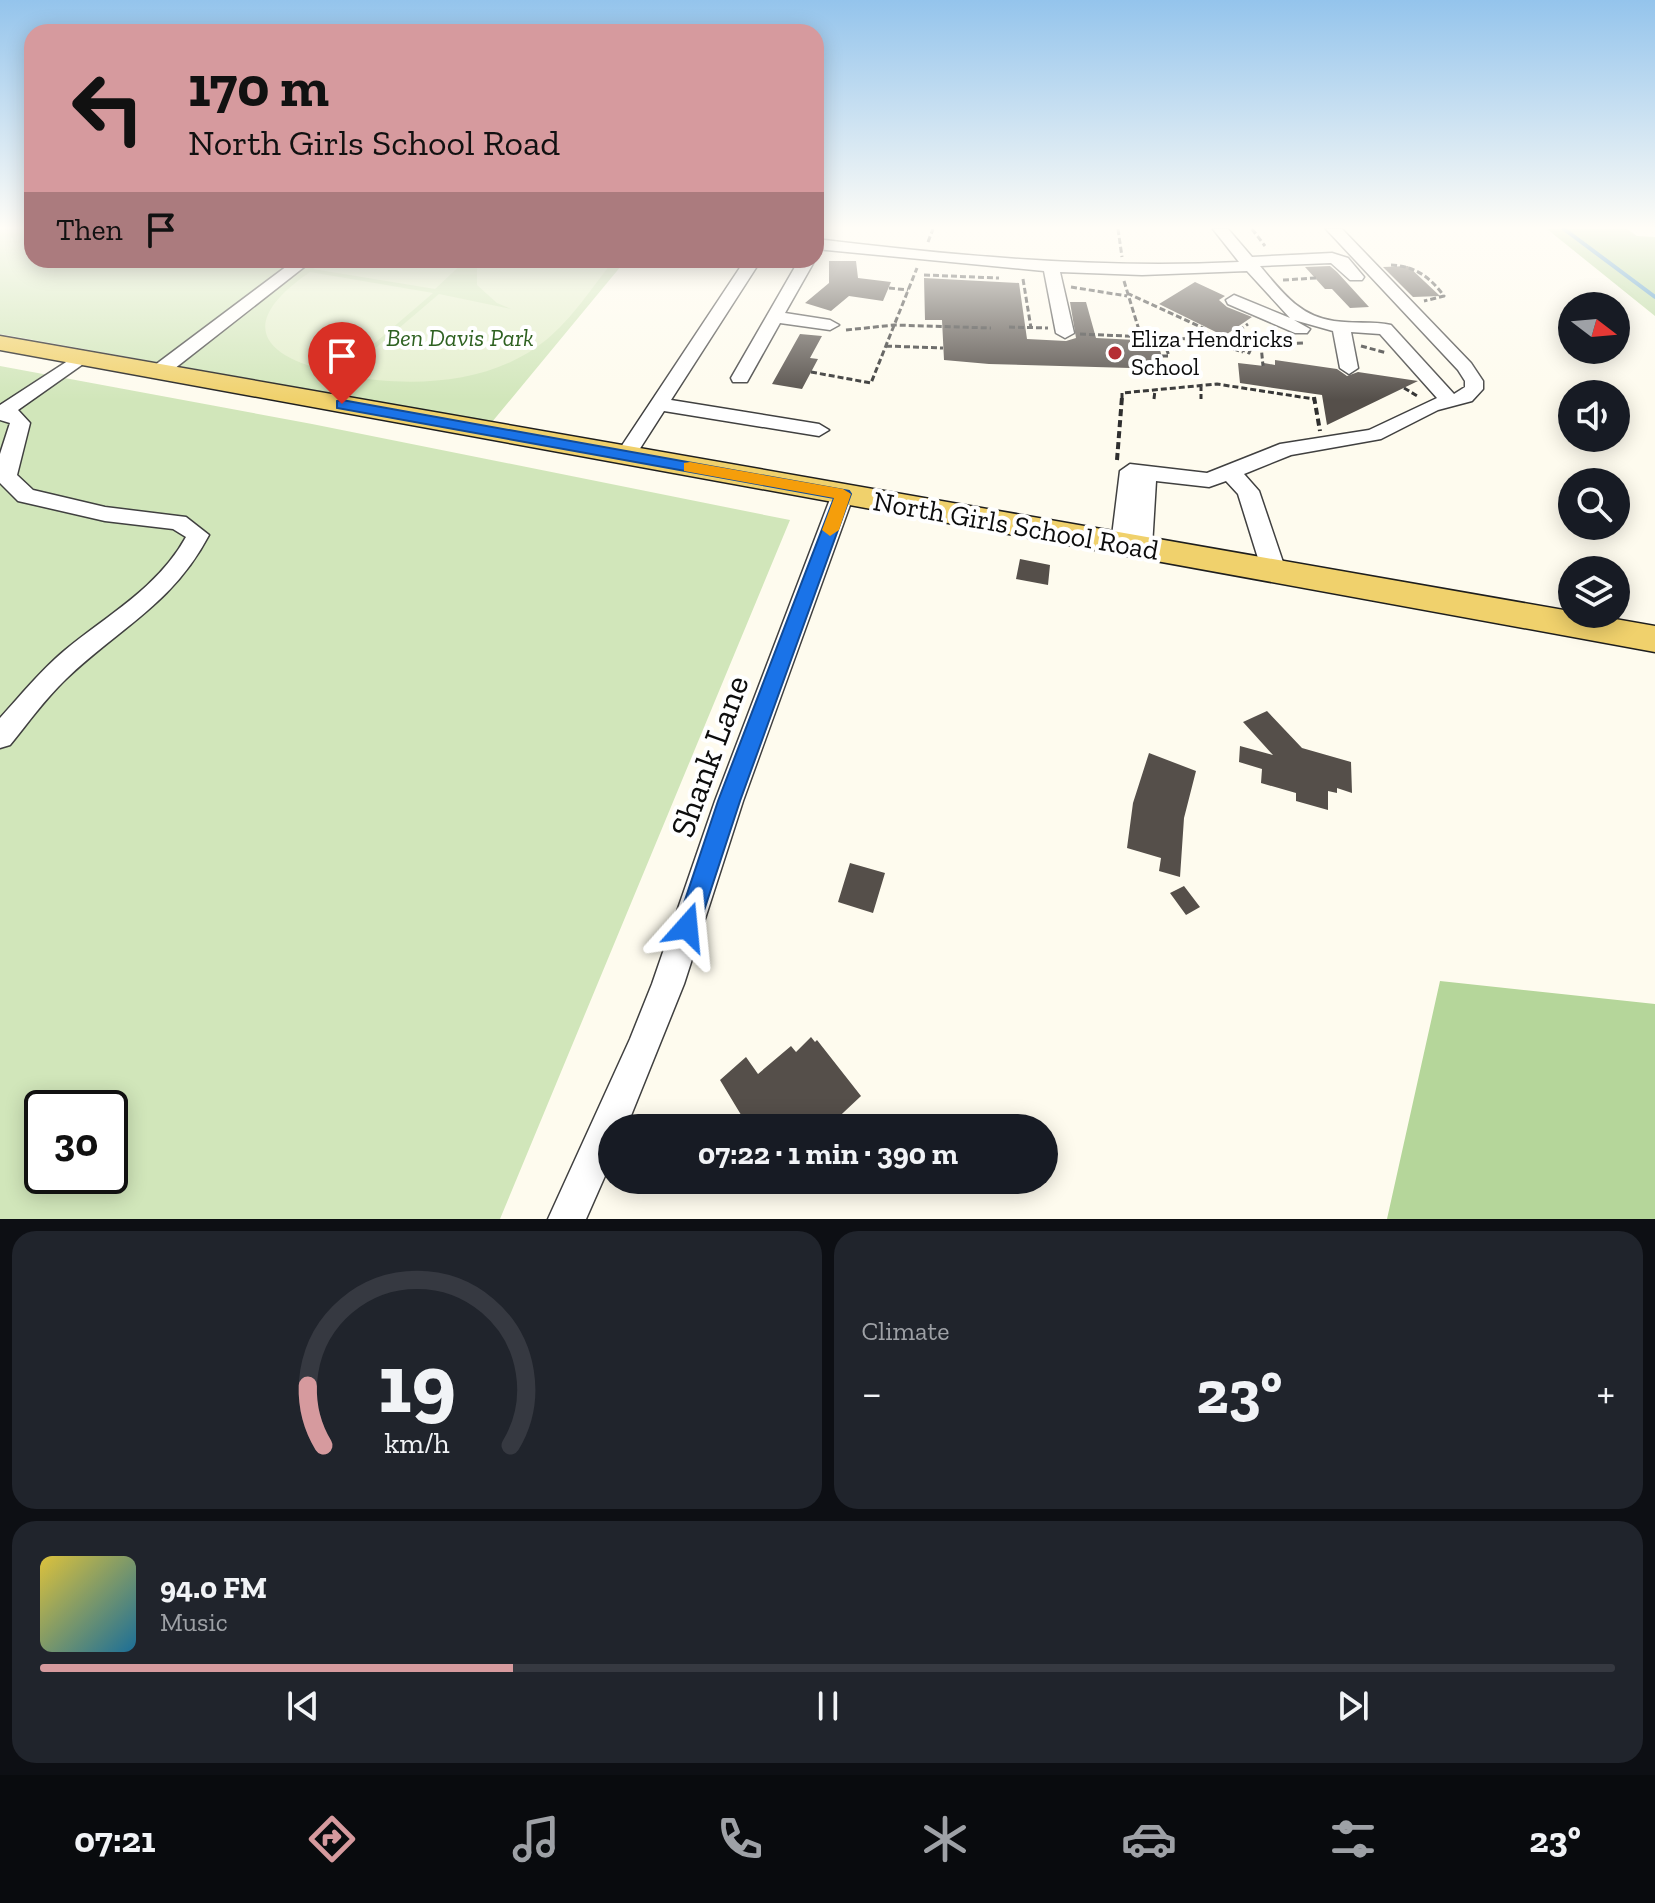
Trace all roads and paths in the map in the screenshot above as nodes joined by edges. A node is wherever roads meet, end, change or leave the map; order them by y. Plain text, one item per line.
1 (271, 286) edge
2 (736, 286) edge
3 (792, 286) edge
4 (910, 286) edge
5 (1024, 286) edge
6 (1055, 286) edge
7 (1069, 286) edge
8 (1268, 286) edge
9 (1382, 286) edge
10 (1434, 286) edge
11 (889, 288) dead end
12 (908, 290) junction
13 (1234, 300) dead end
14 (1403, 302) junction
15 (775, 317) junction
16 (934, 320) dead end
17 (894, 325) junction
18 (934, 326) junction
19 (1009, 327) dead end
20 (838, 328) joint
21 (991, 328) dead end
22 (1031, 328) junction
23 (1207, 332) junction
24 (1065, 333) junction
25 (1342, 333) junction
26 (1316, 334) junction
27 (1163, 337) junction
28 (1199, 338) junction
29 (0, 343) edge
30 (1261, 345) junction
31 (886, 346) junction
32 (943, 348) dead end
33 (1407, 352) junction
34 (1249, 353) junction
35 (1162, 356) dead end
36 (80, 358) junction
37 (1263, 366) dead end
38 (1349, 368) dead end
39 (158, 372) junction
40 (811, 372) dead end
41 (740, 378) dead end
42 (1201, 385) junction
43 (1155, 390) junction
44 (1201, 399) dead end
45 (1154, 400) dead end
46 (1450, 401) junction
47 (659, 404) junction
48 (2, 413) edge
49 (1317, 417) junction
50 (1326, 418) dead end
51 (819, 430) dead end
52 (1328, 443) junction
53 (625, 456) junction
54 (1231, 473) junction
55 (1128, 478) junction
56 (843, 494) junction
57 (1132, 546) junction
58 (1274, 571) junction
59 (1655, 639) edge
60 (0, 737) edge
61 (567, 1219) edge

1 - 39 street
2 - 47 street
3 - 15 street
4 - 12 path
5 - 22 path
6 - 24 street
7 - 23 path
8 - 25 street
9 - 14 street
10 - 14 path
11 - 12 path
12 - 17 path
13 - 26 street
14 - 46 street
15 - 20 street
15 - 41 street
16 - 18 path
17 - 18 path
17 - 20 path
17 - 31 path
18 - 21 path
19 - 22 path
22 - 24 path
23 - 28 path
23 - 34 path
24 - 27 path
25 - 26 street
25 - 33 path
25 - 33 street
25 - 38 street
26 - 30 path
27 - 28 path
27 - 35 path
28 - 34 path
29 - 36 main road, North Girls School Road
30 - 34 path
30 - 37 path
31 - 32 path
31 - 40 path
33 - 46 street
36 - 39 main road, North Girls School Road
36 - 48 street
39 - 53 main road, North Girls School Road
42 - 43 path
42 - 44 path
42 - 49 path
43 - 45 path
43 - 55 path
46 - 52 street
47 - 51 street
47 - 53 street
48 - 60 street
49 - 50 path
49 - 52 path
52 - 54 street
53 - 56 main road, North Girls School Road
54 - 55 street
54 - 58 street
55 - 57 street
56 - 57 main road, North Girls School Road
56 - 61 street, Shank Lane
57 - 58 main road, North Girls School Road
58 - 59 main road, North Girls School Road

